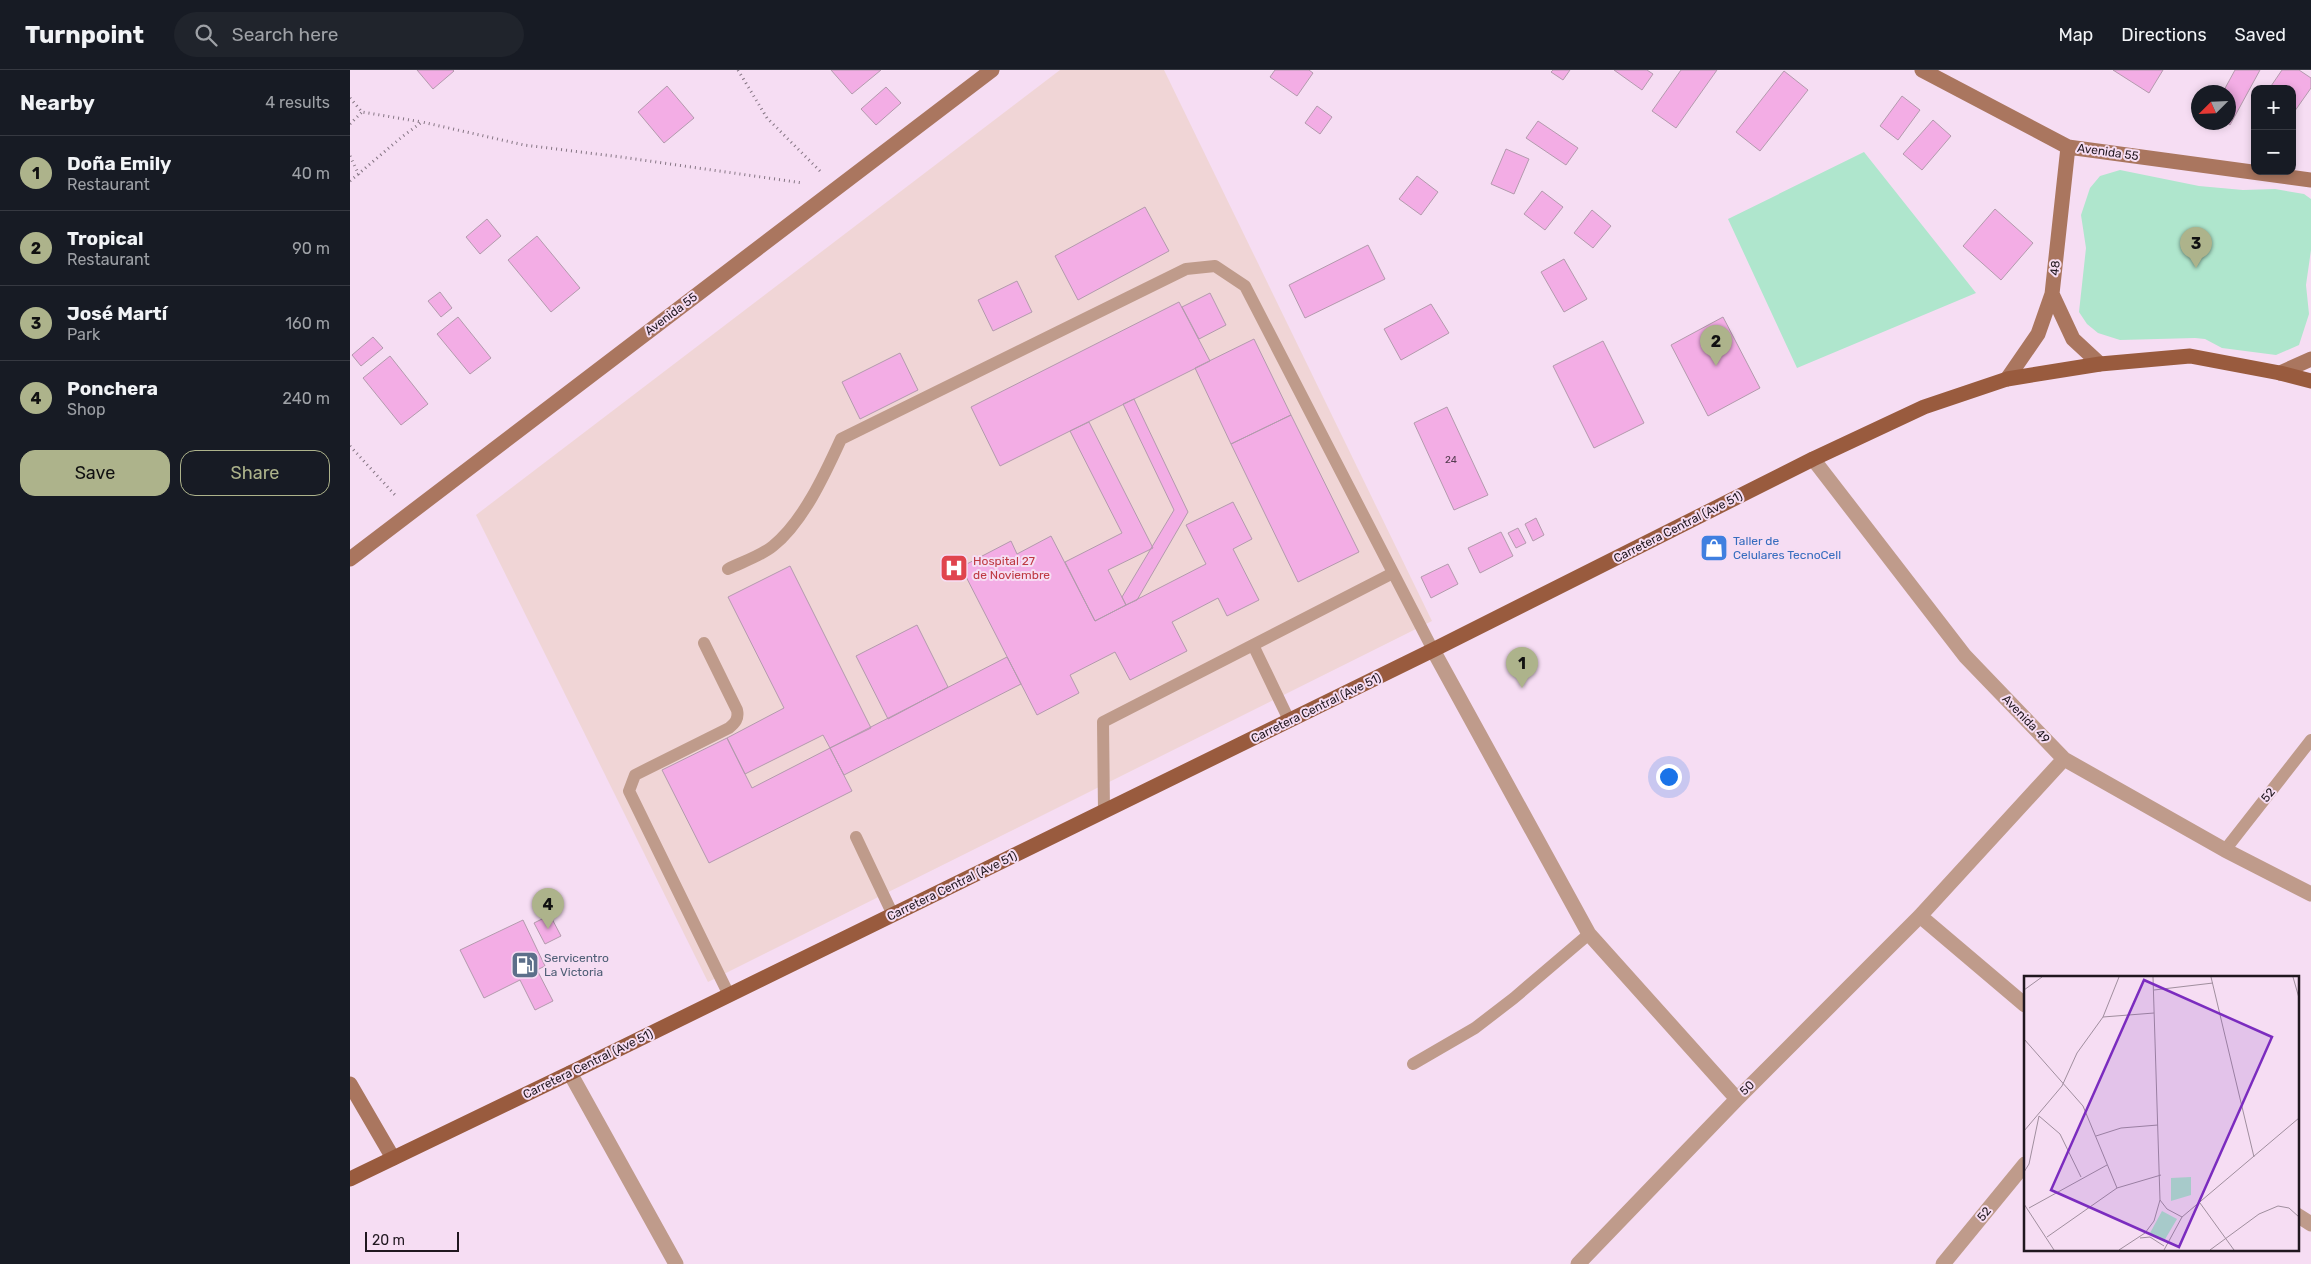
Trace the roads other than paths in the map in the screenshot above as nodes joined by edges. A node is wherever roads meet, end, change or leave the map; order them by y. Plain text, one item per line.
1 (992, 70) edge
2 (1922, 70) edge
3 (2068, 146) junction
4 (2311, 180) edge
5 (2052, 294) junction
6 (2311, 359) edge
7 (2100, 364) junction
8 (2280, 373) junction
9 (2007, 379) junction
10 (2311, 381) edge
11 (1813, 459) junction
12 (350, 559) edge
13 (728, 569) dead end
14 (1393, 573) junction
15 (704, 643) dead end
16 (1253, 645) junction
17 (1433, 650) junction
18 (1289, 720) junction
19 (2311, 740) edge
20 (2064, 759) junction
21 (1104, 812) junction
22 (856, 837) dead end
23 (2225, 850) junction
24 (2311, 894) edge
25 (893, 915) junction
26 (1920, 916) junction
27 (1589, 934) junction
28 (729, 995) junction
29 (2024, 1004) edge
30 (1413, 1064) dead end
31 (570, 1073) junction
32 (350, 1084) edge
33 (1736, 1099) junction
34 (393, 1158) junction
35 (2024, 1165) edge
36 (350, 1179) edge
37 (2298, 1216) edge
38 (2311, 1224) edge
39 (676, 1264) edge
40 (1578, 1264) edge
41 (1943, 1264) edge

1 - 12 street, Avenida 55
2 - 3 street, Avenida 55
3 - 4 street, Avenida 55
3 - 5 street, 48
5 - 7 street
5 - 9 street, 48
6 - 8 street
7 - 8 main road, Carretera Central (Ave 51)
7 - 9 main road, Carretera Central (Ave 51)
8 - 10 main road, Carretera Central (Ave 51)
9 - 11 main road, Carretera Central (Ave 51)
11 - 17 main road, Carretera Central (Ave 51)
11 - 20 street, Avenida 49
13 - 14 lane
14 - 16 lane
14 - 17 lane
15 - 28 lane
16 - 18 lane
16 - 21 lane
17 - 18 main road, Carretera Central (Ave 51)
17 - 27 street
18 - 21 main road, Carretera Central (Ave 51)
19 - 23 lane, 52
20 - 23 street, Avenida 49
20 - 26 street, 50
21 - 25 main road, Carretera Central (Ave 51)
22 - 25 lane
23 - 24 street, Avenida 49
25 - 28 main road, Carretera Central (Ave 51)
26 - 29 street
26 - 33 street, 50
27 - 30 lane
27 - 33 street
28 - 31 main road, Carretera Central (Ave 51)
31 - 34 main road, Carretera Central (Ave 51)
31 - 39 street
32 - 34 street
33 - 40 street, 50
34 - 36 main road, Carretera Central (Ave 51)
35 - 41 street, 52
37 - 38 street

